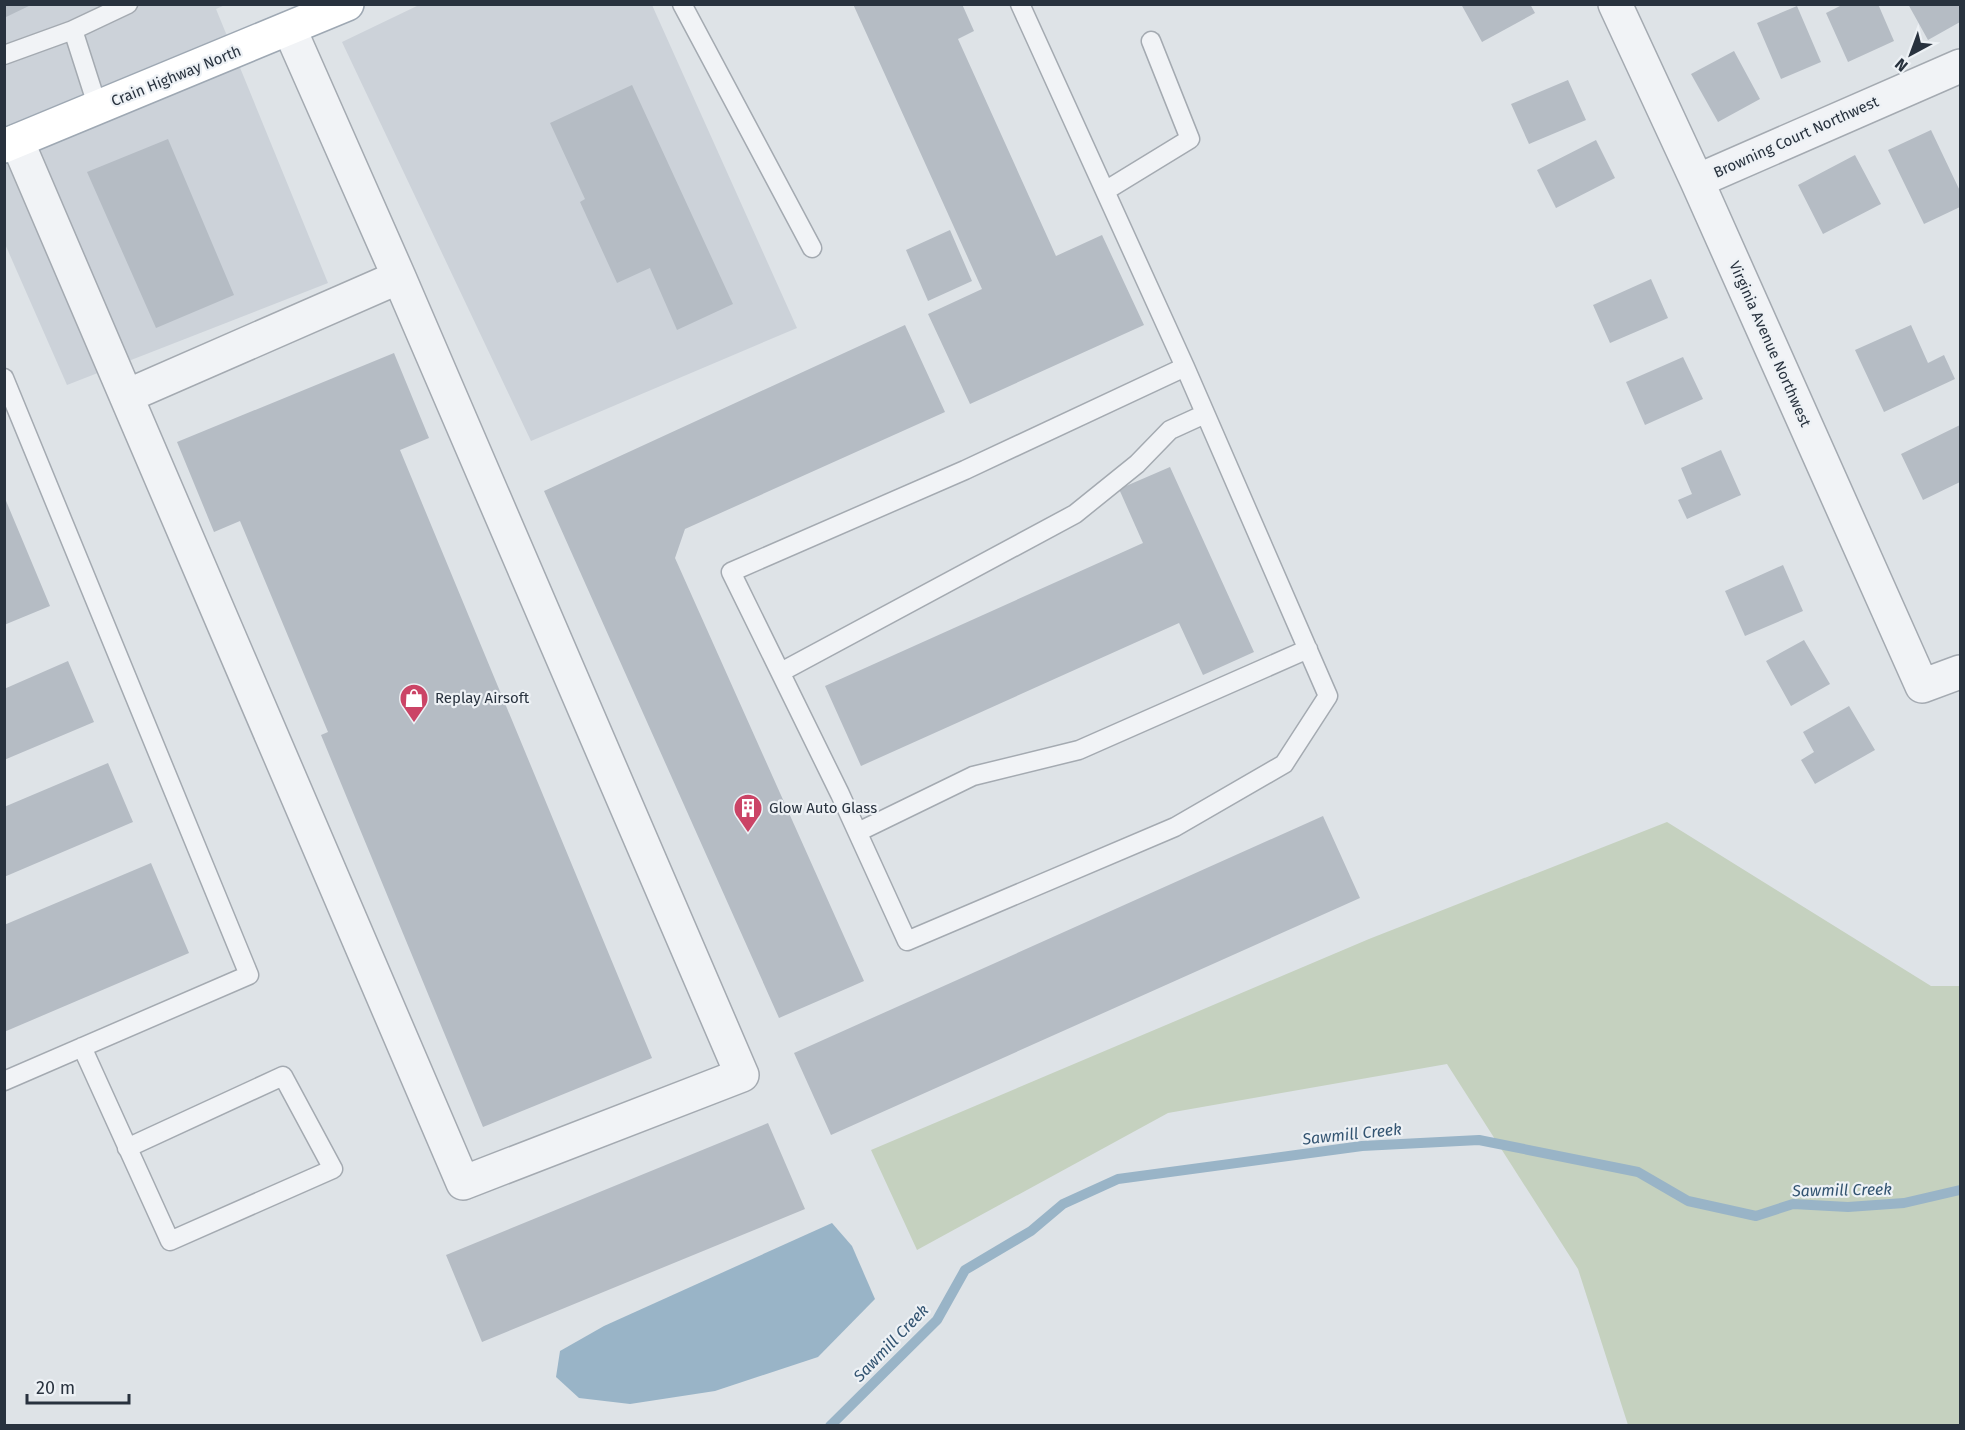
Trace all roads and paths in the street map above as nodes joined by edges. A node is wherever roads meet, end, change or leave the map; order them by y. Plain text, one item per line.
1 (128, 4) edge
2 (347, 4) edge
3 (682, 4) edge
4 (1020, 4) edge
5 (1615, 4) edge
6 (73, 30) junction
7 (290, 30) junction
8 (1152, 40) dead end
9 (4, 55) edge
10 (1960, 66) edge
11 (98, 108) junction
12 (11, 144) edge
13 (1697, 181) junction
14 (1105, 191) junction
15 (812, 248) dead end
16 (399, 277) junction
17 (1185, 367) junction
18 (4, 378) edge
19 (127, 396) junction
20 (1205, 414) junction
21 (1308, 649) junction
22 (781, 672) junction
23 (1960, 672) edge
24 (858, 832) junction
25 (82, 1047) junction
26 (4, 1082) edge
27 (127, 1148) junction

1 - 6 lane
2 - 7 main road, Crain Highway North
3 - 15 lane
4 - 14 lane
5 - 13 street, Virginia Avenue Northwest
6 - 9 lane
6 - 11 lane
7 - 11 main road, Crain Highway North
7 - 16 street
8 - 14 lane
10 - 13 street, Browning Court Northwest
11 - 12 main road, Crain Highway North
12 - 19 street
13 - 23 street, Virginia Avenue Northwest
14 - 17 lane
16 - 19 street
16 - 19 street
17 - 20 lane
17 - 22 lane
18 - 25 lane
20 - 21 lane
20 - 22 lane
21 - 24 lane
21 - 24 lane
22 - 24 lane
25 - 26 lane
25 - 27 lane
27 - 27 lane

